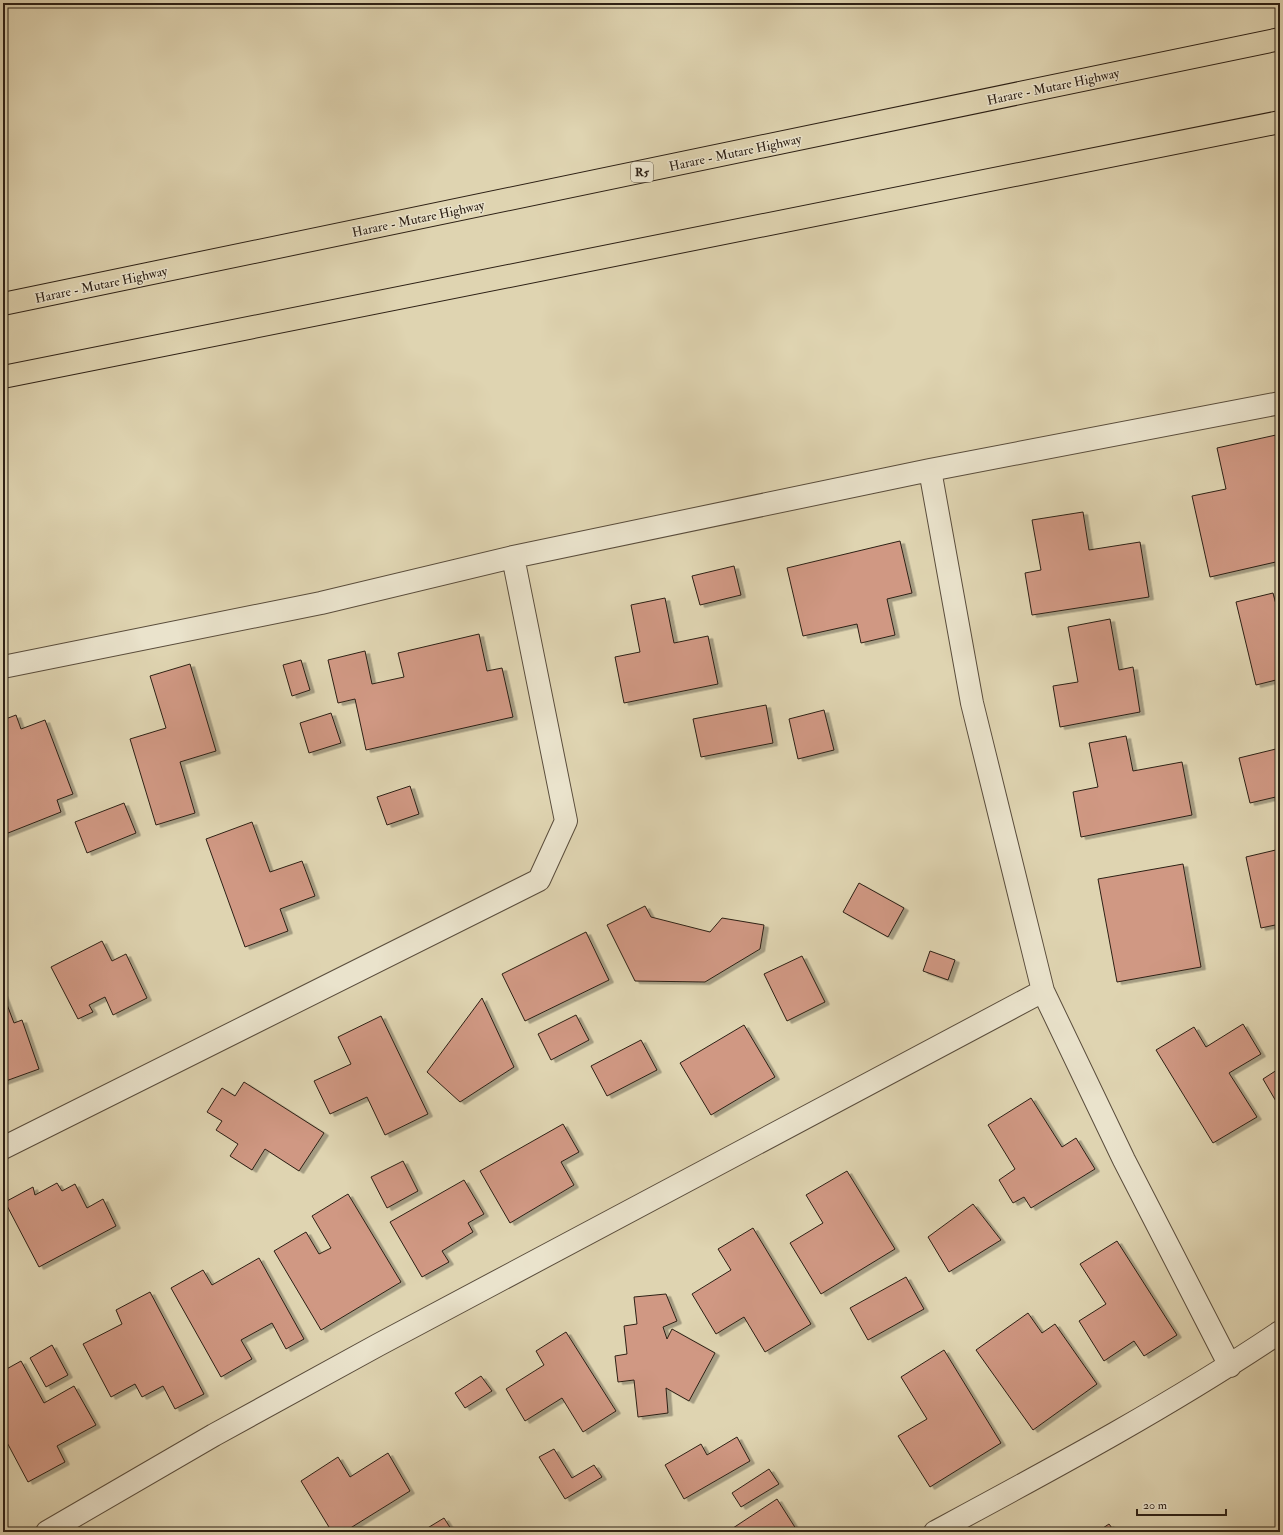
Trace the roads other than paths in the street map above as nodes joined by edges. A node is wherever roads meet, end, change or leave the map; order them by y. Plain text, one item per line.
1 (1280, 39) edge
2 (1280, 122) edge
3 (3, 304) edge
4 (3, 377) edge
5 (1280, 403) edge
6 (930, 470) junction
7 (513, 557) junction
8 (3, 667) edge
9 (1043, 991) junction
10 (3, 1148) edge
11 (1280, 1332) edge
12 (1230, 1366) junction
13 (47, 1532) edge
14 (935, 1532) edge

1 - 3 highway, Harare - Mutare Highway / R5
2 - 4 highway
5 - 6 street
6 - 7 street
6 - 9 street
7 - 8 street
7 - 10 street
9 - 12 street
9 - 13 street
11 - 12 street
12 - 14 street

